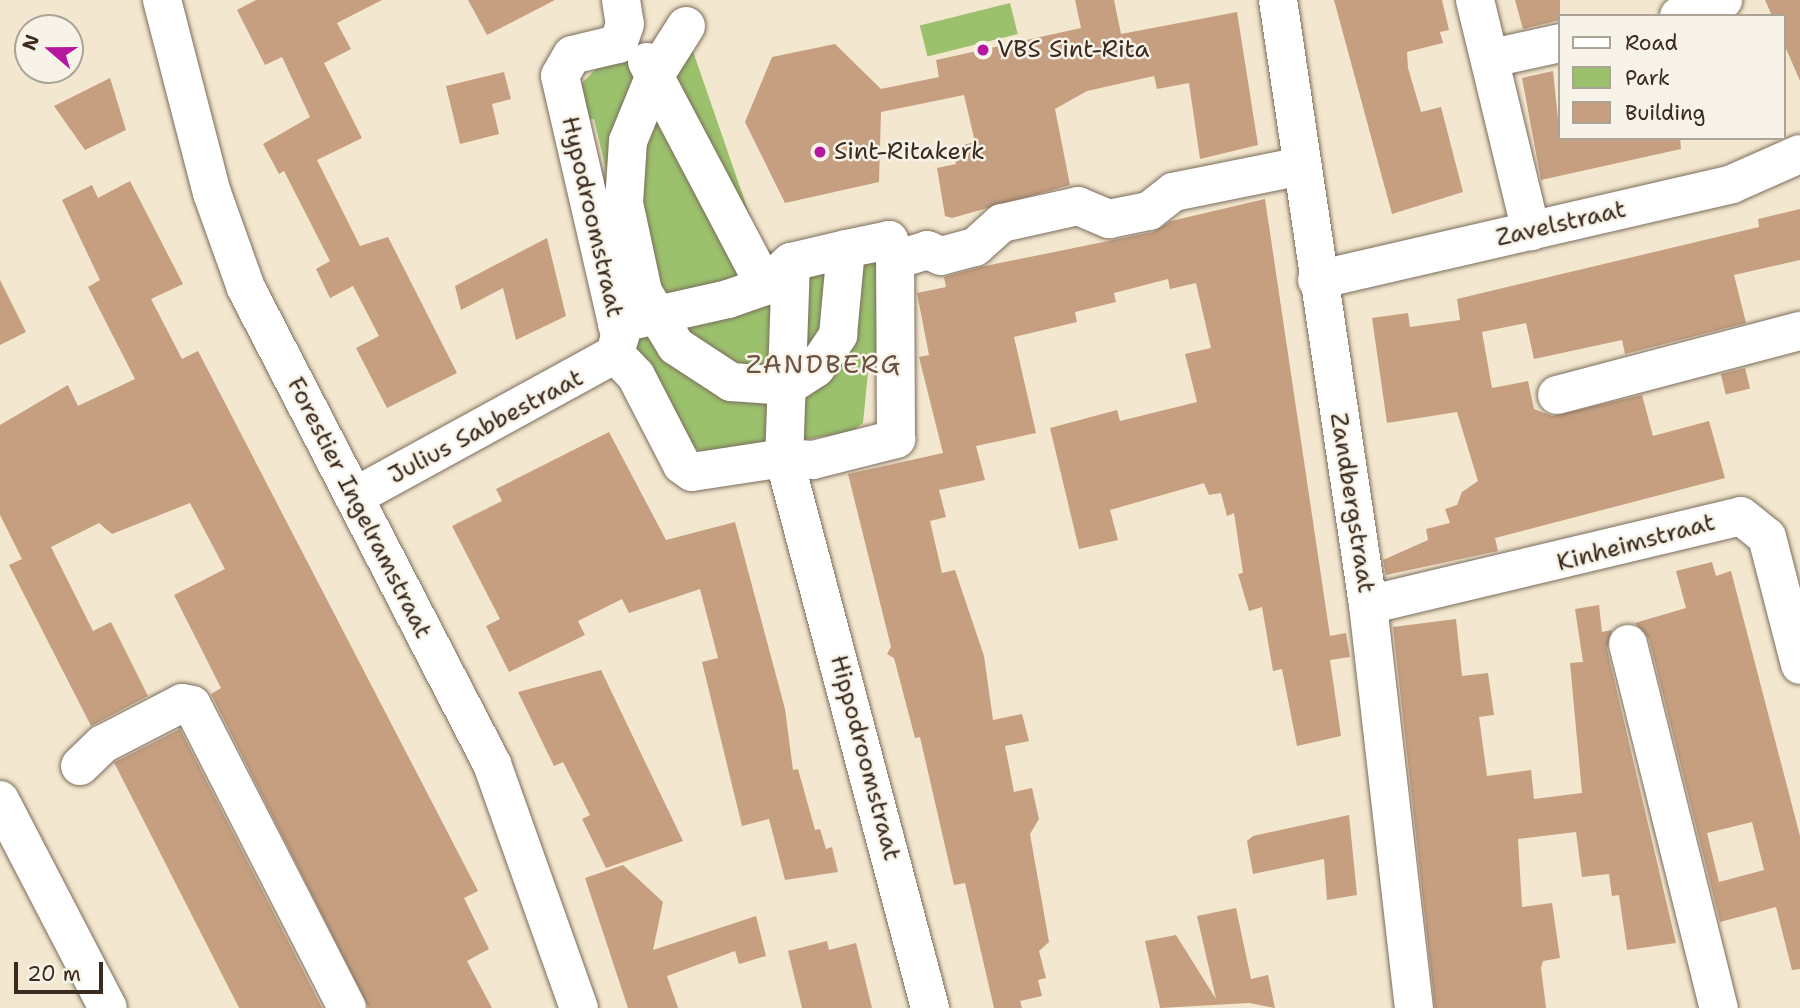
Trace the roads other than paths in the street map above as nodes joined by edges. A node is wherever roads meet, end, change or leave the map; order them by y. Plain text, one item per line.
1 (162, 0) edge
2 (621, 0) edge
3 (1278, 0) edge
4 (1475, 0) edge
5 (1723, 0) edge
6 (1684, 14) edge
7 (686, 26) dead end
8 (622, 38) junction
9 (1559, 43) edge
10 (1492, 58) junction
11 (655, 75) junction
12 (1800, 155) edge
13 (1302, 166) junction
14 (1531, 231) junction
15 (846, 249) junction
16 (911, 255) junction
17 (778, 274) junction
18 (1317, 279) junction
19 (654, 314) junction
20 (1800, 331) edge
21 (616, 339) junction
22 (788, 386) junction
23 (1557, 395) dead end
24 (784, 458) junction
25 (354, 497) junction
26 (1368, 605) junction
27 (1629, 644) dead end
28 (1800, 665) edge
29 (80, 765) dead end
30 (0, 800) edge
31 (108, 1008) edge
32 (347, 1008) edge
33 (579, 1008) edge
34 (930, 1008) edge
35 (1414, 1008) edge
36 (1719, 1008) edge

1 - 25 street, Forestier Ingelramstraat
2 - 8 street
3 - 13 street, Zandbergstraat
4 - 10 street
5 - 6 street
7 - 11 street
8 - 11 street
8 - 21 street, Hypodroomstraat
9 - 10 street
10 - 14 street
11 - 17 street
11 - 19 street
12 - 14 street, Zavelstraat
13 - 16 street
13 - 18 street, Zandbergstraat
14 - 18 street, Zavelstraat
15 - 16 street, Julius Sabbestraat
15 - 17 street, Julius Sabbestraat
15 - 22 street
16 - 24 street
17 - 19 street, Julius Sabbestraat
17 - 22 street
18 - 26 street, Zandbergstraat
19 - 21 street, Julius Sabbestraat
19 - 22 street
20 - 23 street
21 - 24 street, Hypodroomstraat
21 - 25 street, Julius Sabbestraat
22 - 24 street
24 - 34 street, Hippodroomstraat
25 - 33 street, Forestier Ingelramstraat
26 - 28 street, Kinheimstraat
26 - 35 street, Zandbergstraat
27 - 36 street
29 - 32 street
30 - 31 street

